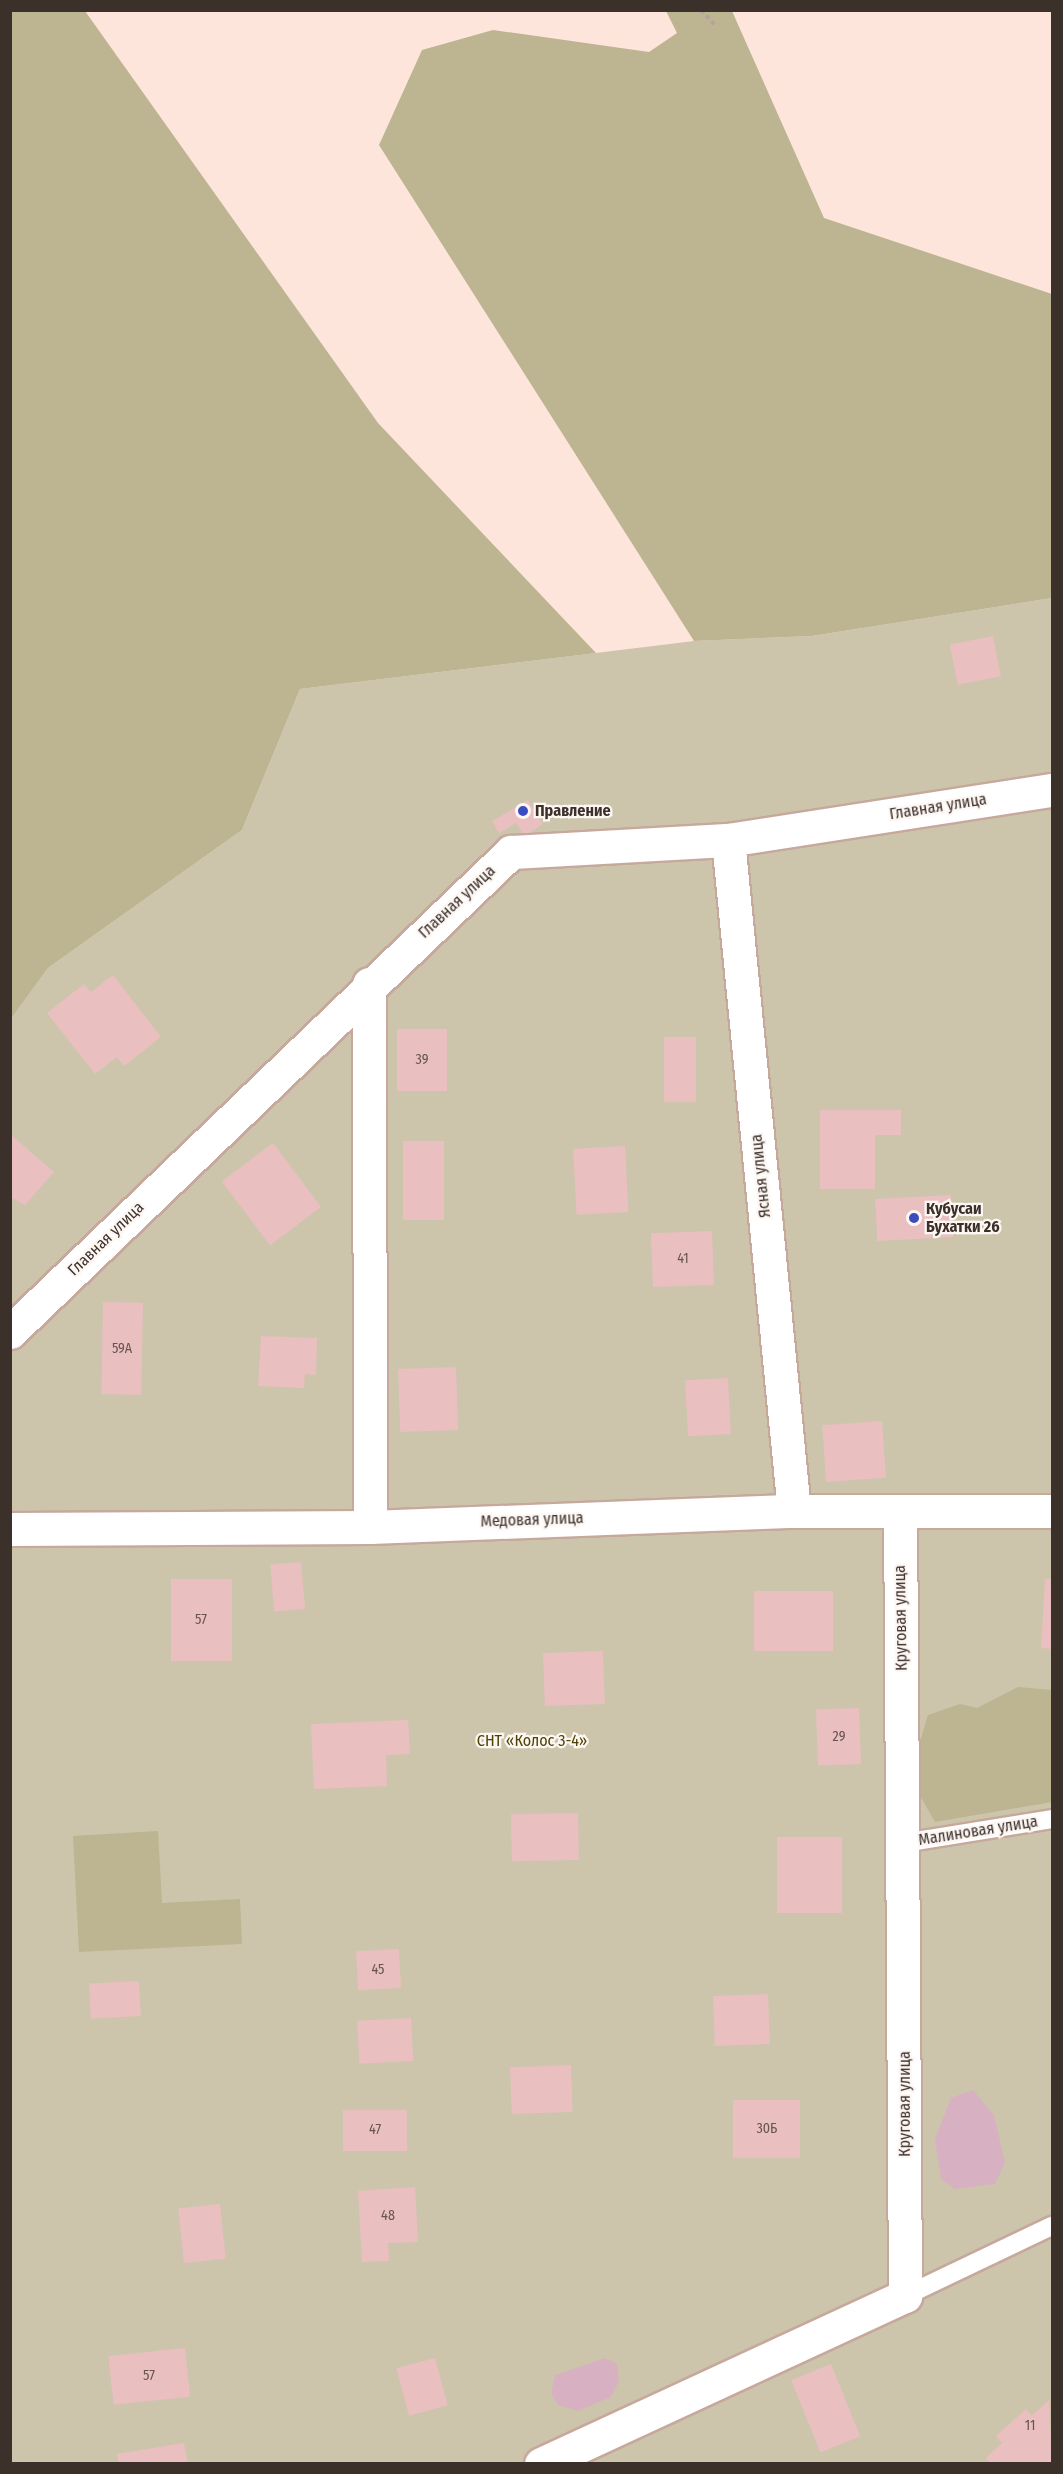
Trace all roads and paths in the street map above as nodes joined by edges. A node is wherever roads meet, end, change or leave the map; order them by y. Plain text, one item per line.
1 (701, 10) edge
2 (715, 25) dead end
3 (1053, 790) edge
4 (728, 840) junction
5 (369, 984) junction
6 (10, 1332) edge
7 (794, 1511) junction
8 (900, 1511) junction
9 (1053, 1512) edge
10 (370, 1527) junction
11 (10, 1529) edge
12 (1053, 1819) edge
13 (904, 1843) junction
14 (1053, 2226) edge
15 (905, 2296) junction
16 (541, 2463) edge

1 - 2 path
3 - 4 street, Главная улица
4 - 5 street, Главная улица
4 - 7 street, Ясная улица
5 - 6 street, Главная улица
5 - 10 street
7 - 8 street, Медовая улица
7 - 10 street, Медовая улица
8 - 9 street, Медовая улица
8 - 13 street, Круговая улица
10 - 11 street, Медовая улица
12 - 13 lane, Малиновая улица
13 - 15 street, Круговая улица
14 - 15 lane
15 - 16 street

